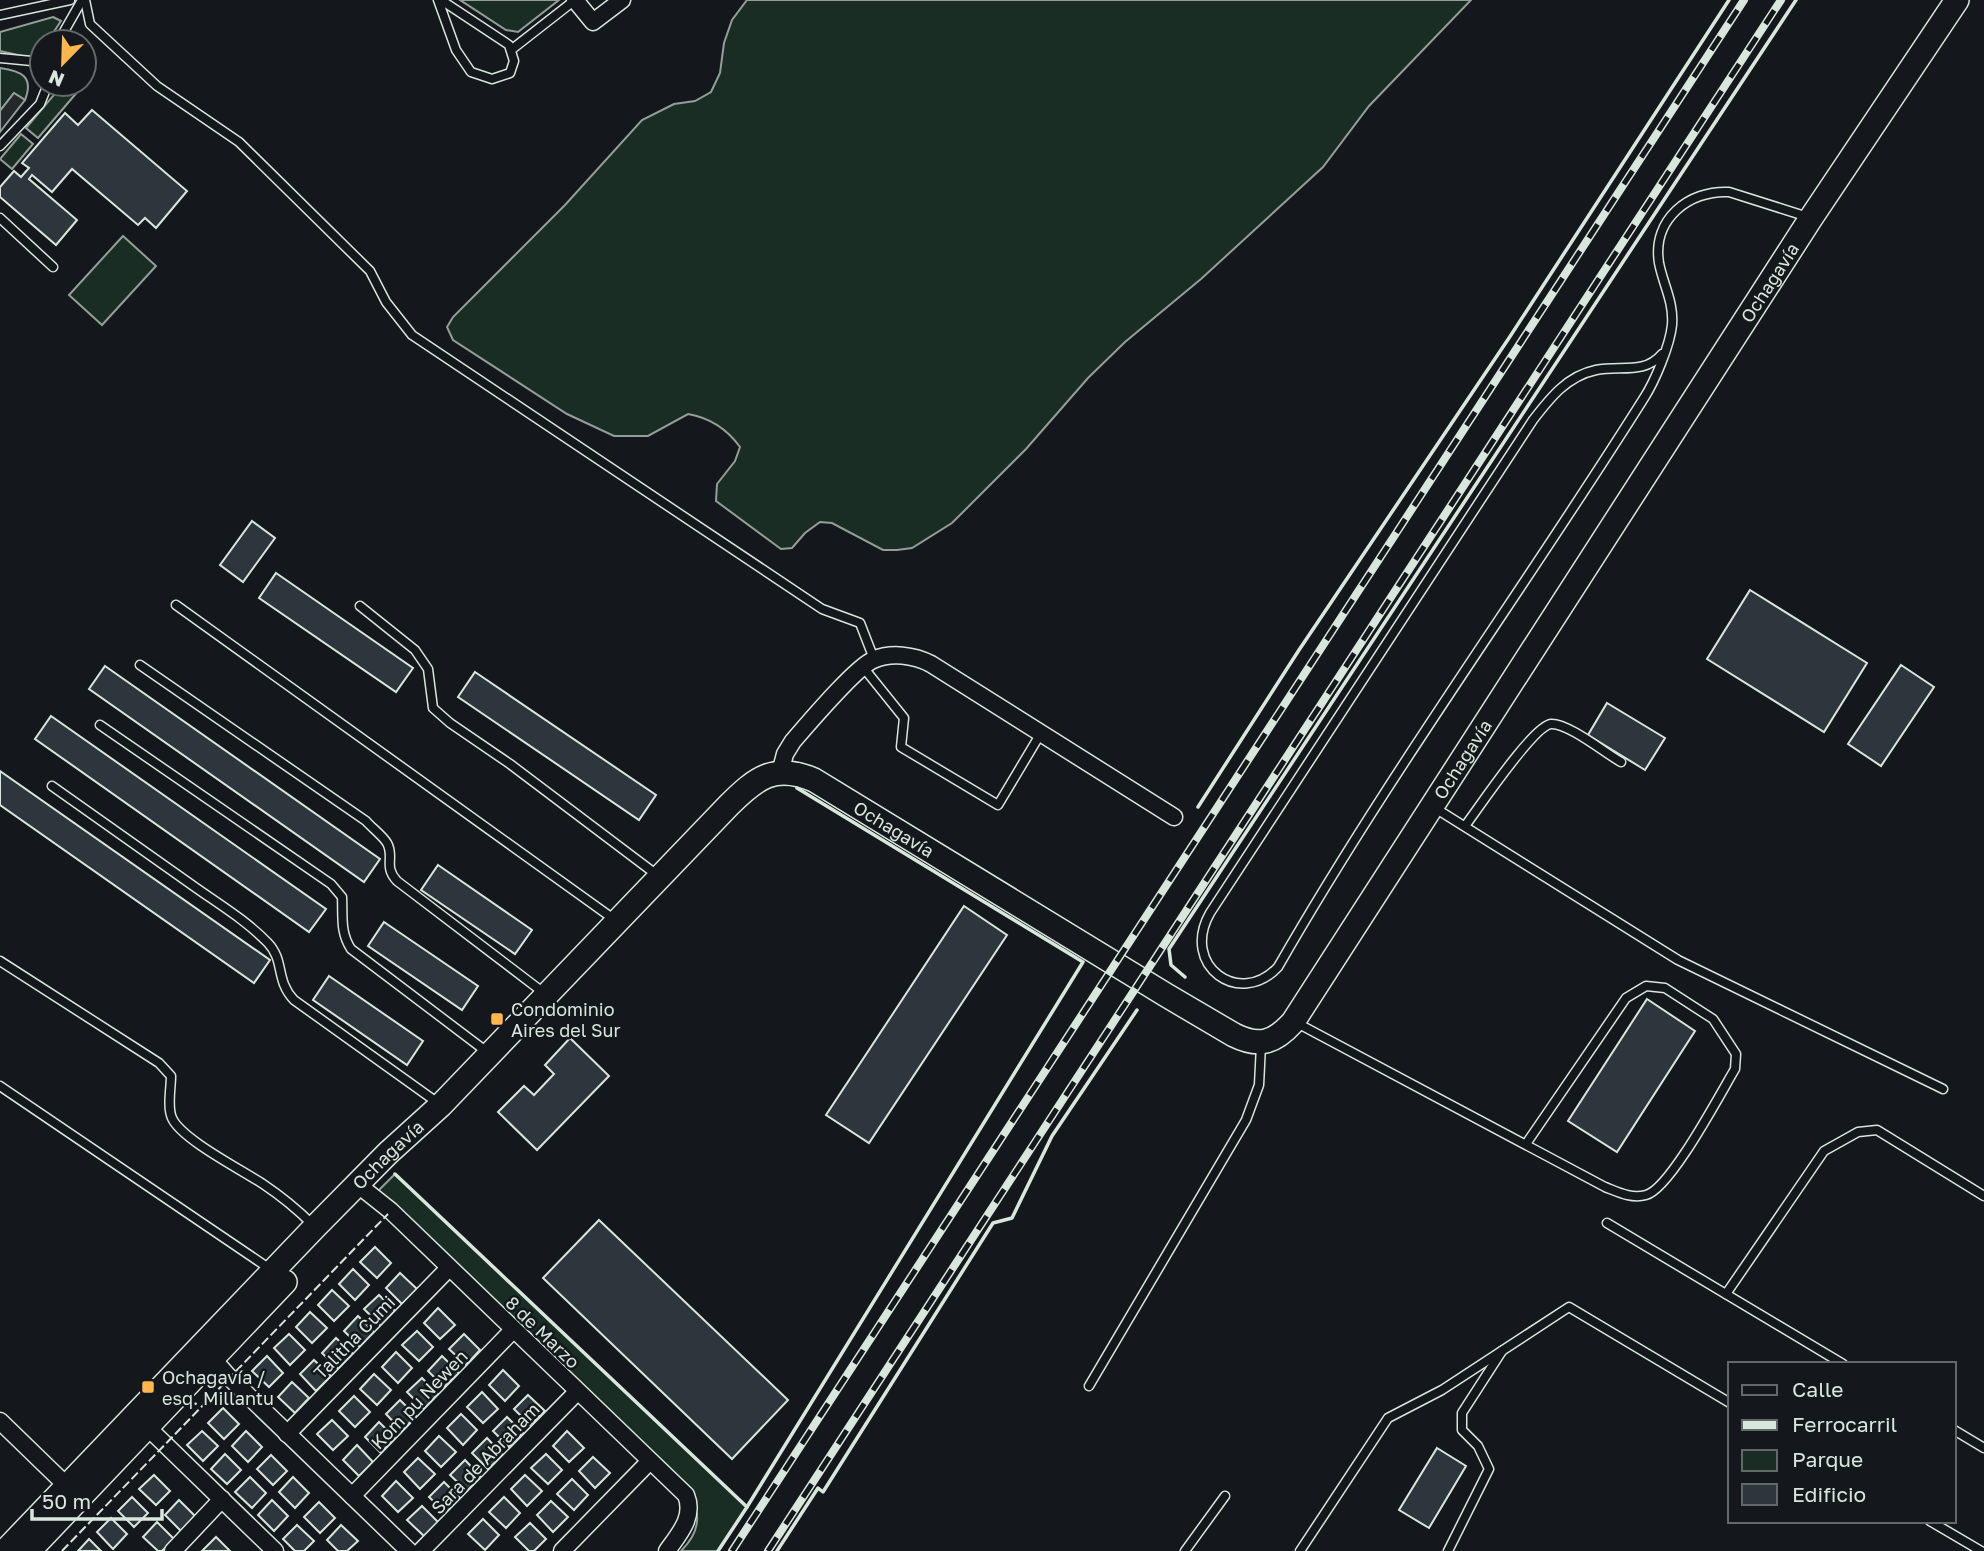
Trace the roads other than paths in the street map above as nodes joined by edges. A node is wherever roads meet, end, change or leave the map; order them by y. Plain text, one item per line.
1 (70, 0) edge
2 (84, 0) edge
3 (440, 0) edge
4 (575, 0) edge
5 (622, 0) edge
6 (1957, 0) edge
7 (0, 15) edge
8 (67, 28) edge
9 (510, 50) junction
10 (0, 58) edge
11 (28, 61) edge
12 (42, 98) edge
13 (0, 146) edge
14 (0, 218) edge
15 (1811, 218) junction
16 (52, 267) dead end
17 (1662, 354) junction
18 (176, 605) dead end
19 (360, 606) dead end
20 (868, 663) junction
21 (140, 665) dead end
22 (100, 725) dead end
23 (1041, 733) junction
24 (1621, 762) dead end
25 (780, 773) junction
26 (52, 786) dead end
27 (1433, 806) junction
28 (1174, 817) dead end
29 (1465, 827) junction
30 (660, 877) junction
31 (617, 922) junction
32 (0, 961) edge
33 (546, 995) junction
34 (1293, 1022) junction
35 (1260, 1042) junction
36 (490, 1053) junction
37 (0, 1086) edge
38 (1943, 1089) dead end
39 (441, 1105) junction
40 (1526, 1144) junction
41 (363, 1188) junction
42 (1984, 1196) edge
43 (1607, 1223) dead end
44 (315, 1227) junction
45 (449, 1268) junction
46 (273, 1271) junction
47 (1726, 1294) junction
48 (513, 1330) junction
49 (1504, 1348) junction
50 (207, 1352) junction
51 (1840, 1362) edge
52 (1089, 1386) dead end
53 (577, 1392) junction
54 (1728, 1401) edge
55 (0, 1421) edge
56 (141, 1421) junction
57 (1956, 1431) edge
58 (287, 1434) junction
59 (1984, 1448) edge
60 (649, 1462) junction
61 (68, 1486) junction
62 (352, 1496) junction
63 (1225, 1496) dead end
64 (222, 1499) junction
65 (1933, 1523) edge
66 (5, 1551) edge
67 (29, 1551) edge
68 (173, 1551) edge
69 (275, 1551) edge
70 (409, 1551) edge
71 (421, 1551) edge
72 (562, 1551) edge
73 (667, 1551) edge
74 (1185, 1551) edge
75 (1300, 1551) edge
76 (1448, 1551) edge
77 (1980, 1551) edge

1 - 7 lane
2 - 8 lane
2 - 20 lane
3 - 9 lane
3 - 9 lane
4 - 5 street
4 - 9 lane
6 - 15 main road, Ochagavía
10 - 11 lane
12 - 13 lane
14 - 16 lane
15 - 17 lane
15 - 27 main road, Ochagavía
17 - 17 lane
18 - 31 lane
19 - 30 lane
20 - 23 street
20 - 23 lane
20 - 25 street
21 - 33 lane
22 - 36 lane
23 - 28 street
24 - 29 lane
25 - 30 main road
25 - 35 main road, Ochagavía
26 - 39 lane
27 - 29 lane
27 - 34 main road, Ochagavía
29 - 38 lane
30 - 31 main road
31 - 33 main road
32 - 44 lane
33 - 36 main road
34 - 35 main road, Ochagavía
34 - 40 lane
35 - 52 lane
36 - 39 main road
37 - 46 lane
39 - 41 main road
40 - 40 lane
41 - 44 main road, Ochagavía
41 - 45 street, 8 de Marzo
41 - 50 main road
42 - 47 lane
43 - 47 lane
44 - 46 main road, Ochagavía
45 - 48 street, 8 de Marzo
45 - 58 street, Talitha Cumi
46 - 50 main road, Ochagavía
47 - 51 lane
48 - 53 street, 8 de Marzo
48 - 62 street, Kom pu Newen
49 - 54 lane
49 - 75 lane
49 - 76 lane
50 - 56 main road, Ochagavía
50 - 58 street
53 - 60 street, 8 de Marzo
53 - 71 street, Sara de Abraham
55 - 61 street
56 - 61 main road, Ochagavía
56 - 64 street
56 - 67 main road
57 - 59 lane
58 - 62 street
60 - 72 street
60 - 73 street, 8 de Marzo
61 - 66 main road, Ochagavía
62 - 70 street
63 - 74 lane
64 - 68 street
64 - 69 street
65 - 77 lane

